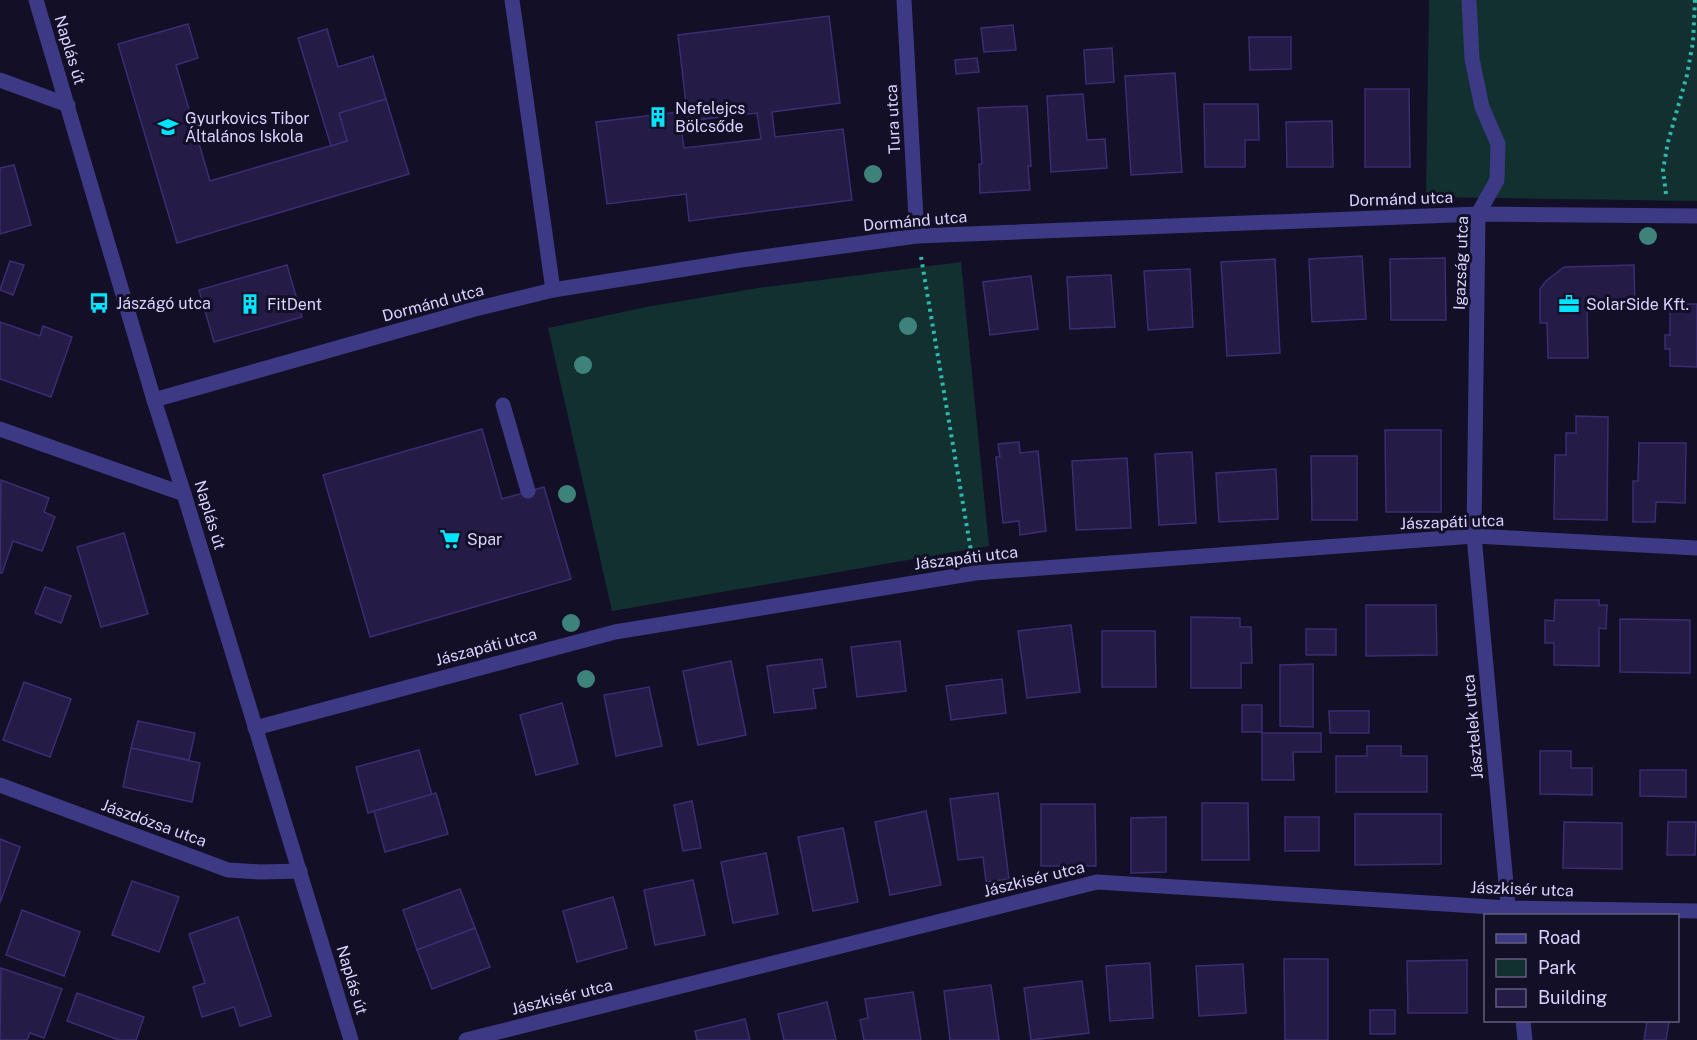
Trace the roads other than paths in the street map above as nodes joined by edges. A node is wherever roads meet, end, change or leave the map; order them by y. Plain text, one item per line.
1 (36, 0) edge
2 (512, 0) edge
3 (904, 0) edge
4 (1469, 0) edge
5 (0, 80) edge
6 (68, 105) junction
7 (1478, 214) junction
8 (1697, 216) edge
9 (917, 236) junction
10 (553, 290) junction
11 (154, 400) junction
12 (503, 405) dead end
13 (0, 429) edge
14 (528, 491) dead end
15 (184, 494) junction
16 (1474, 536) junction
17 (1697, 548) edge
18 (255, 728) junction
19 (0, 785) edge
20 (300, 871) junction
21 (1697, 911) edge
22 (1508, 912) edge
23 (1523, 1022) edge
24 (351, 1040) edge
25 (466, 1040) edge
26 (1526, 1040) edge

1 - 6 street, Naplás út
2 - 10 street
3 - 9 street, Tura utca
4 - 7 street, Igazság utca
5 - 6 street
6 - 11 street, Naplás út
7 - 8 street, Dormánd utca
7 - 9 street, Dormánd utca
7 - 16 street, Igazság utca
9 - 10 street, Dormánd utca
10 - 11 street, Dormánd utca
11 - 15 street, Naplás út
12 - 14 street
13 - 15 street
15 - 18 street, Naplás út
16 - 17 street, Jászapáti utca
16 - 18 street, Jászapáti utca
16 - 22 street, Jásztelek utca
18 - 20 street, Naplás út
19 - 20 street, Jászdózsa utca
20 - 24 street, Naplás út
21 - 22 street, Jászkisér utca
22 - 25 street, Jászkisér utca
23 - 26 street

